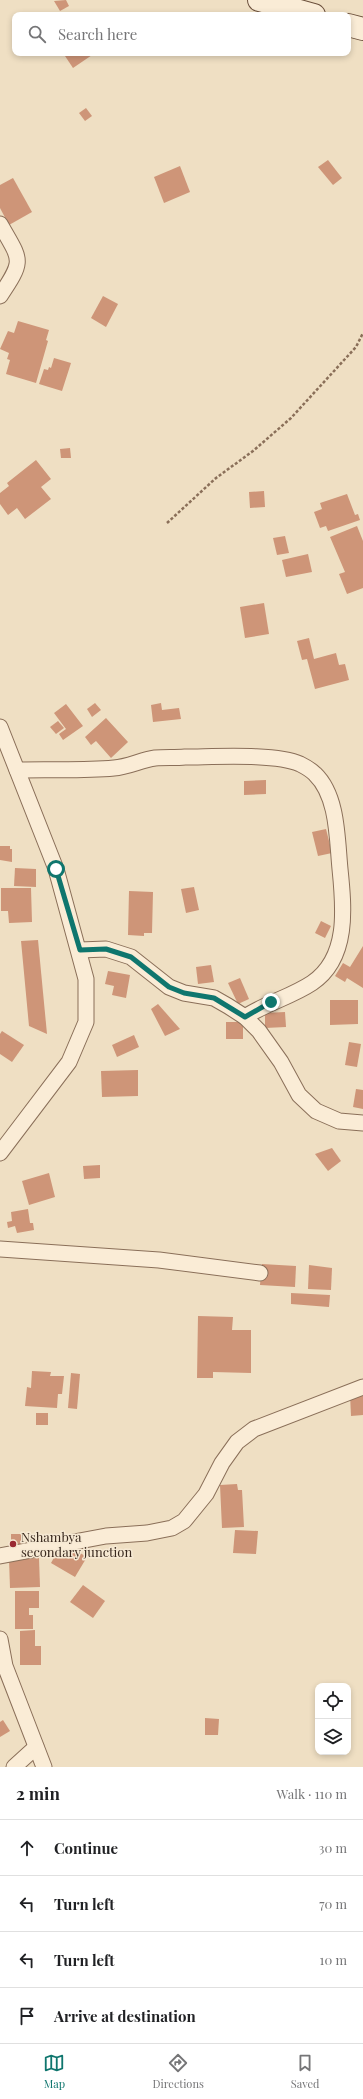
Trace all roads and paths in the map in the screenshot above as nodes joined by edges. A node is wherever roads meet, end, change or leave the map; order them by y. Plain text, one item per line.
1 (259, 0) edge
2 (303, 12) edge
3 (351, 25) edge
4 (363, 29) edge
5 (0, 224) edge
6 (0, 296) edge
7 (363, 333) edge
8 (167, 523) dead end
9 (0, 727) edge
10 (17, 770) junction
11 (80, 950) junction
12 (245, 1017) junction
13 (363, 1123) edge
14 (0, 1153) edge
15 (0, 1249) edge
16 (260, 1273) dead end
17 (363, 1387) edge
18 (0, 1556) edge
19 (0, 1639) edge
20 (3, 1664) edge
21 (36, 1747) junction
22 (14, 1767) edge
23 (44, 1767) edge

1 - 2 main road
3 - 4 main road
5 - 6 street
7 - 8 path
9 - 10 street
10 - 11 street
10 - 12 street
11 - 12 street
11 - 14 street
12 - 13 street
15 - 16 street
17 - 18 street
19 - 20 street
20 - 21 street
21 - 22 street
21 - 23 street

